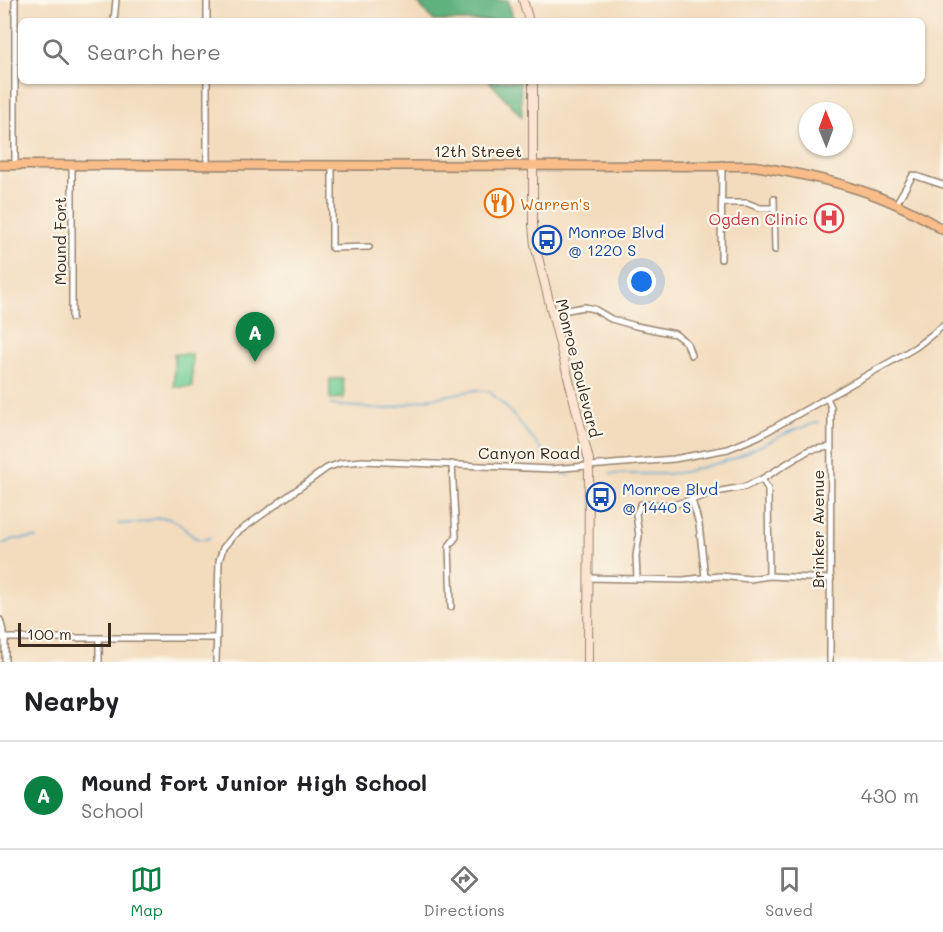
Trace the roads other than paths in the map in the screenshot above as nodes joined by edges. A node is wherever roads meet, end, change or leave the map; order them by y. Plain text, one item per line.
1 (15, 0) edge
2 (116, 0) edge
3 (207, 0) edge
4 (523, 0) edge
5 (114, 18) edge
6 (207, 18) edge
7 (528, 18) edge
8 (207, 84) edge
9 (533, 84) edge
10 (722, 164) junction
11 (0, 165) edge
12 (15, 165) junction
13 (72, 165) junction
14 (207, 165) junction
15 (332, 165) junction
16 (533, 165) junction
17 (943, 185) edge
18 (774, 199) dead end
19 (722, 203) junction
20 (896, 204) junction
21 (774, 208) junction
22 (943, 230) edge
23 (369, 247) dead end
24 (775, 250) dead end
25 (721, 259) dead end
26 (551, 313) junction
27 (72, 318) dead end
28 (943, 326) edge
29 (692, 355) dead end
30 (827, 398) junction
31 (831, 447) junction
32 (452, 464) junction
33 (589, 466) junction
34 (762, 479) junction
35 (692, 500) junction
36 (769, 576) junction
37 (588, 578) junction
38 (637, 578) junction
39 (705, 578) junction
40 (831, 579) junction
41 (451, 607) dead end
42 (0, 620) edge
43 (2, 638) edge
44 (99, 638) junction
45 (217, 638) junction
46 (5, 662) edge
47 (99, 662) edge
48 (216, 662) edge
49 (588, 662) edge
50 (830, 662) edge

1 - 12 street
2 - 5 street
3 - 6 street
4 - 7 main road
8 - 14 street
9 - 16 main road, Monroe Boulevard
10 - 16 main road, 12th Street
10 - 19 street
10 - 20 main road, 12th Street
11 - 12 main road, 12th Street
12 - 13 main road, 12th Street
13 - 14 main road, 12th Street
13 - 27 street, Mound Fort
14 - 15 main road, 12th Street
15 - 16 main road, 12th Street
15 - 23 street
16 - 26 main road, Monroe Boulevard
17 - 20 street
18 - 21 street
19 - 21 street
19 - 25 street
20 - 22 main road, 12th Street
21 - 24 street
26 - 29 street
26 - 33 main road, Monroe Boulevard
28 - 30 street, Canyon Road
30 - 31 street, Brinker Avenue
30 - 33 street, Canyon Road
31 - 34 street
31 - 40 street, Brinker Avenue
32 - 33 street, Canyon Road
32 - 41 street
32 - 45 street, Canyon Road
33 - 37 main road, Monroe Boulevard
34 - 35 street
34 - 36 street
35 - 38 street
35 - 39 street
36 - 39 street
36 - 40 street
37 - 38 street
37 - 49 main road, Monroe Boulevard
38 - 39 street
40 - 50 street, Brinker Avenue
42 - 43 street
43 - 44 street
43 - 46 street
44 - 45 street
44 - 47 street
45 - 48 street, Canyon Road

